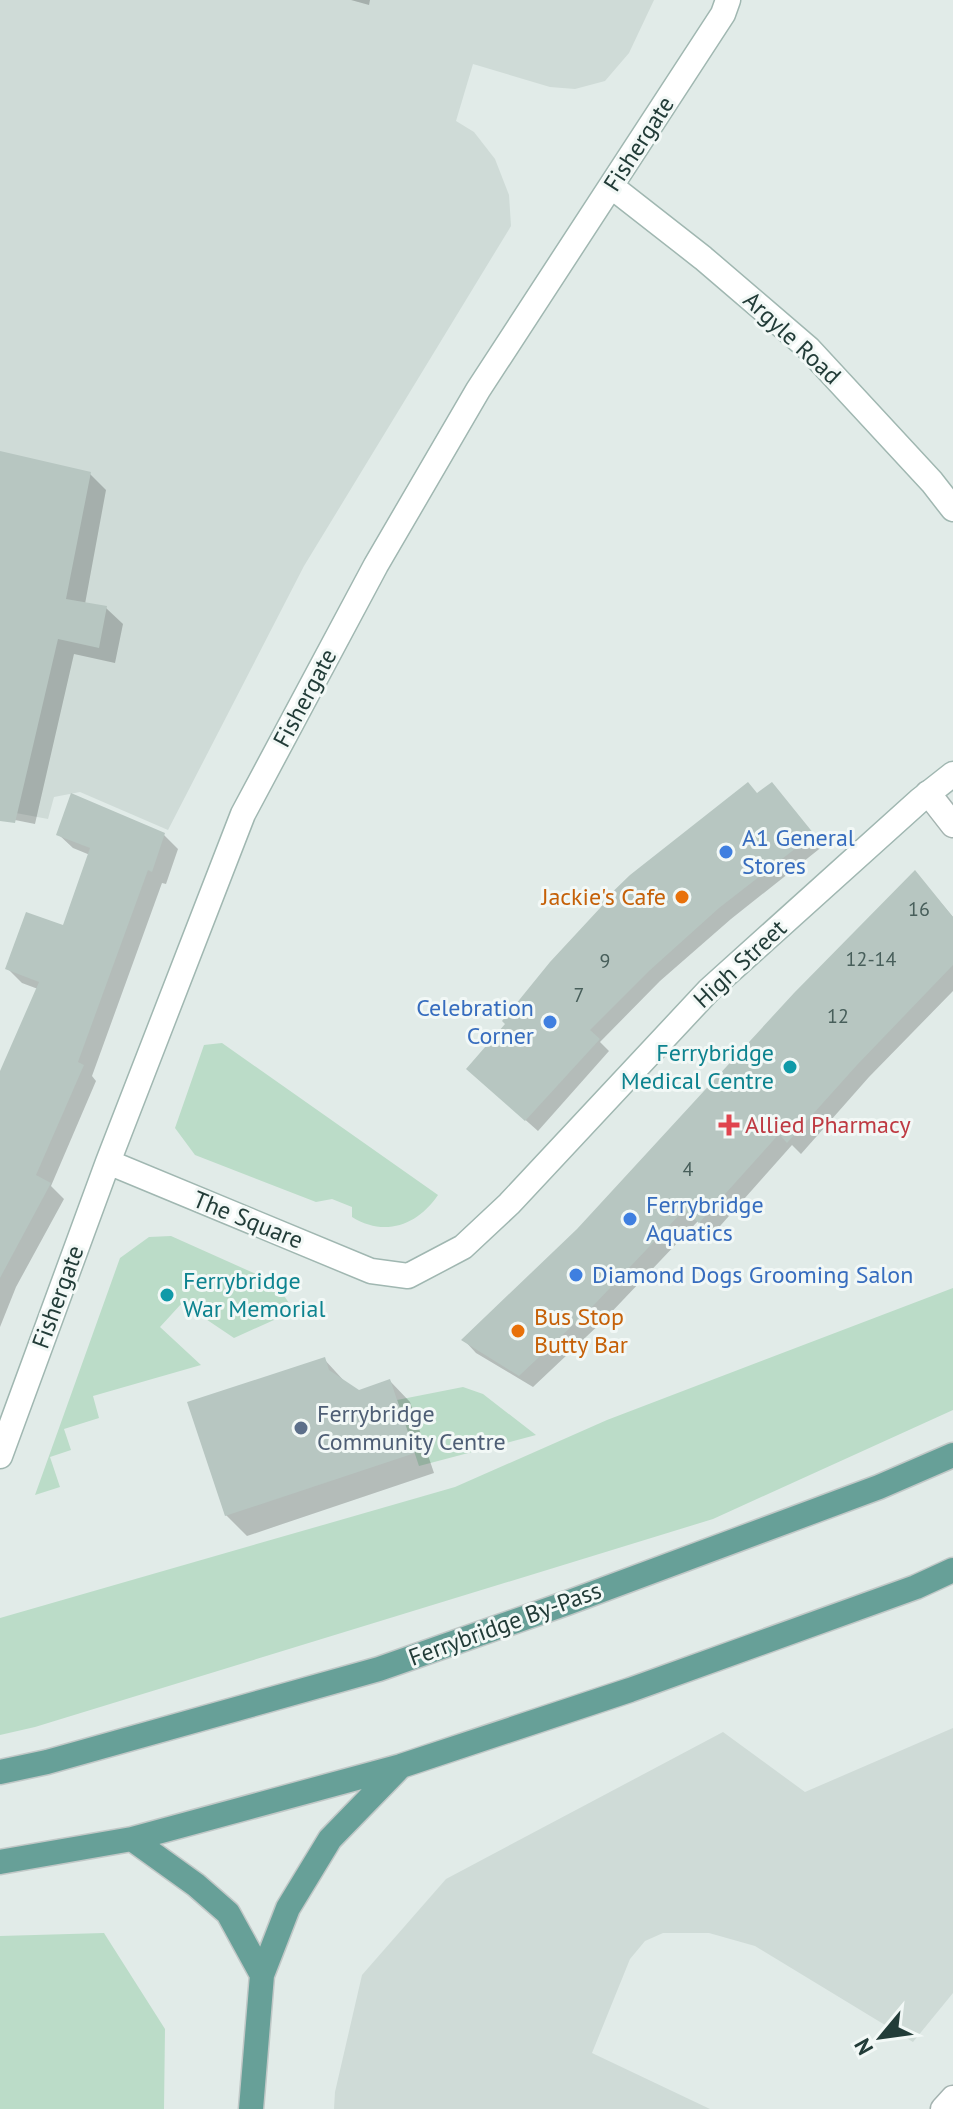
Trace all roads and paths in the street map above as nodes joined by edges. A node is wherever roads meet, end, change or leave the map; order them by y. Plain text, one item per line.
1 (728, 0) edge
2 (611, 186) junction
3 (953, 509) edge
4 (953, 774) edge
5 (928, 793) junction
6 (953, 825) edge
7 (108, 1162) junction
8 (509, 1204) joint
9 (953, 1455) edge
10 (0, 1456) edge
11 (953, 1570) edge
12 (401, 1766) junction
13 (0, 1772) edge
14 (132, 1839) junction
15 (0, 1862) edge
16 (262, 1975) junction
17 (953, 2098) edge
18 (251, 2109) edge
19 (943, 2109) edge

1 - 2 main road, Fishergate
2 - 3 main road, Argyle Road
2 - 7 main road, Fishergate
4 - 5 main road, High Street
5 - 6 main road
5 - 8 main road, High Street
7 - 8 main road, The Square
7 - 10 main road, Fishergate
9 - 13 main road, Ferrybridge By-Pass
11 - 12 main road
12 - 14 main road
12 - 16 main road
14 - 15 main road
14 - 16 main road
16 - 18 main road
17 - 19 main road

